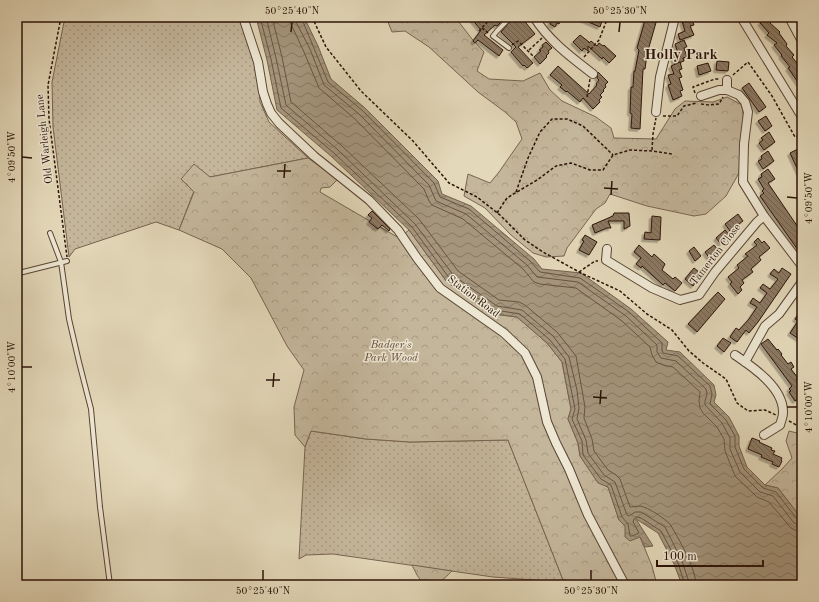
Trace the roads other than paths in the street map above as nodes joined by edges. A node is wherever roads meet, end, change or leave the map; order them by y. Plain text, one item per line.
1 (243, 17) edge
2 (511, 17) edge
3 (534, 17) edge
4 (675, 17) edge
5 (741, 17) edge
6 (789, 17) edge
7 (802, 40) edge
8 (508, 48) road end
9 (592, 74) road end
10 (727, 80) road end
11 (728, 90) junction
12 (698, 99) road end
13 (656, 112) dead end
14 (802, 117) edge
15 (764, 216) junction
16 (50, 233) dead end
17 (607, 249) dead end
18 (67, 260) road end
19 (61, 262) junction
20 (802, 266) edge
21 (17, 275) edge
22 (802, 282) edge
23 (735, 355) dead end
24 (745, 362) junction
25 (764, 435) dead end
26 (110, 585) edge
27 (625, 585) edge

1 - 27 street, Station Road
2 - 8 lane
3 - 9 street
4 - 13 street
5 - 14 street
6 - 7 street
10 - 11 street
11 - 12 street
11 - 15 street
15 - 17 street, Tamerton Close
15 - 20 street
16 - 19 lane
18 - 19 lane
19 - 21 lane
19 - 26 lane
22 - 24 street
23 - 24 street
24 - 25 street

